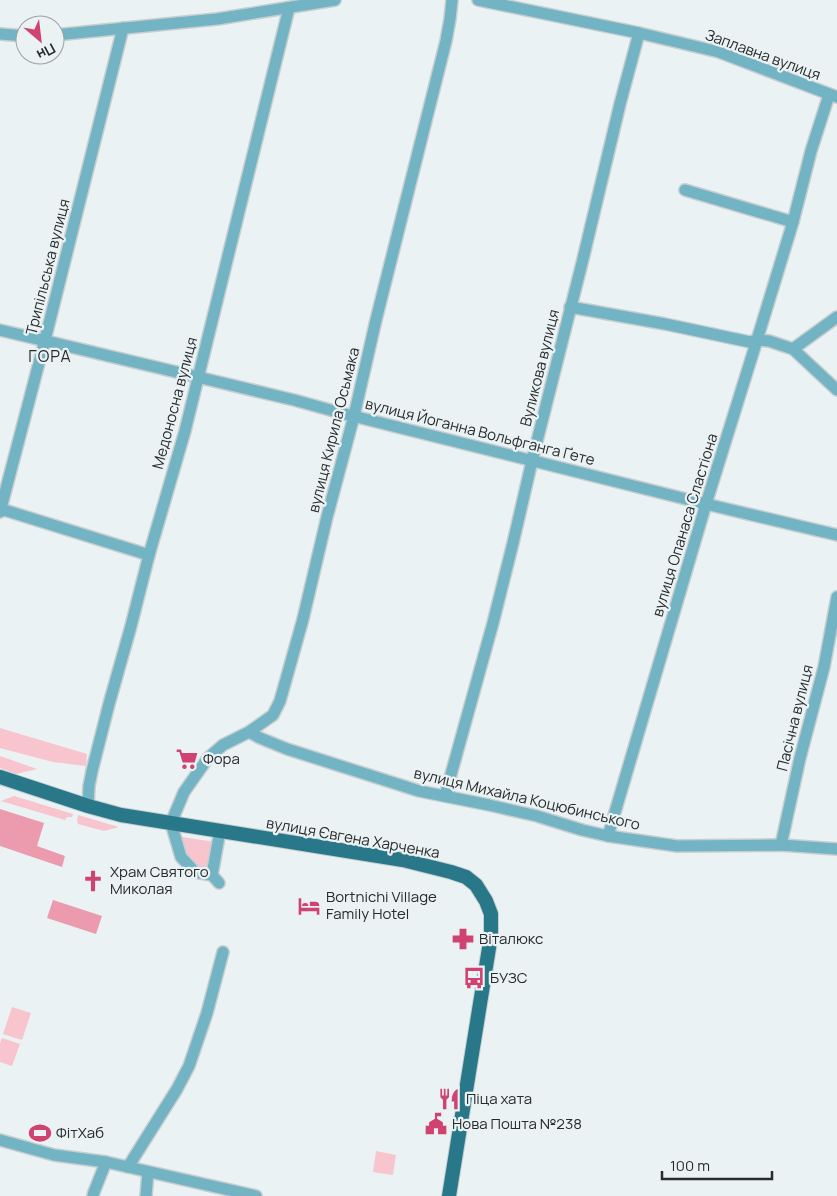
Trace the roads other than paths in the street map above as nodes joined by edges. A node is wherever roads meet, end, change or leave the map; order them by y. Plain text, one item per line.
1 (335, 0) edge
2 (452, 0) edge
3 (478, 0) edge
4 (534, 5) edge
5 (290, 8) junction
6 (123, 28) junction
7 (639, 33) junction
8 (0, 34) edge
9 (65, 34) edge
10 (15, 35) edge
11 (833, 96) edge
12 (685, 190) dead end
13 (793, 222) junction
14 (570, 307) junction
15 (837, 317) edge
16 (0, 330) edge
17 (45, 340) junction
18 (758, 340) junction
19 (793, 348) junction
20 (198, 378) junction
21 (837, 390) edge
22 (354, 416) junction
23 (532, 461) junction
24 (706, 504) junction
25 (0, 511) edge
26 (837, 535) edge
27 (149, 555) junction
28 (837, 597) edge
29 (249, 732) junction
30 (0, 777) edge
31 (446, 796) junction
32 (88, 806) junction
33 (171, 823) junction
34 (220, 831) junction
35 (608, 836) junction
36 (781, 845) junction
37 (837, 849) edge
38 (224, 952) dead end
39 (0, 1140) edge
40 (106, 1162) junction
41 (128, 1168) junction
42 (148, 1172) junction
43 (94, 1196) edge
44 (146, 1196) edge
45 (256, 1196) edge
46 (449, 1196) edge

1 - 5 street
2 - 22 street, вулиця Кирила Осьмака
3 - 4 street, Заплавна вулиця
4 - 7 street, Заплавна вулиця
5 - 6 street
5 - 20 street, Медоносна вулиця
6 - 9 street
6 - 17 street, Трипільська вулиця
7 - 11 street, Заплавна вулиця
7 - 14 street, Вуликова вулиця
8 - 10 street
11 - 13 street, вулиця Опанаса Сластіона
12 - 13 street
13 - 18 street, вулиця Опанаса Сластіона
14 - 18 street
14 - 23 street, Вуликова вулиця
15 - 19 street
16 - 17 street, вулиця Йоганна Вольфганга Ґете
17 - 20 street, вулиця Йоганна Вольфганга Ґете
17 - 25 street, Трипільська вулиця
18 - 19 street
18 - 24 street, вулиця Опанаса Сластіона
19 - 21 street
20 - 22 street, вулиця Йоганна Вольфганга Ґете
20 - 27 street, Медоносна вулиця
22 - 23 street, вулиця Йоганна Вольфганга Ґете
22 - 29 street, вулиця Кирила Осьмака
23 - 24 street, вулиця Йоганна Вольфганга Ґете
23 - 31 street, Вуликова вулиця
24 - 26 street, вулиця Йоганна Вольфганга Ґете
24 - 35 street, вулиця Опанаса Сластіона
25 - 27 street
27 - 32 street, Медоносна вулиця
28 - 36 street, Пасічна вулиця
29 - 31 street, вулиця Михайла Коцюбинського
29 - 33 street, вулиця Кирила Осьмака
30 - 32 main road, вулиця Євгена Харченка
31 - 35 street, вулиця Михайла Коцюбинського
32 - 33 main road, вулиця Євгена Харченка
33 - 34 main road, вулиця Євгена Харченка
33 - 34 street
34 - 46 main road, вулиця Євгена Харченка
35 - 36 street, вулиця Михайла Коцюбинського
36 - 37 street, вулиця Михайла Коцюбинського
38 - 41 street
39 - 40 street
40 - 41 street
40 - 43 street
41 - 42 street
42 - 44 street
42 - 45 street

